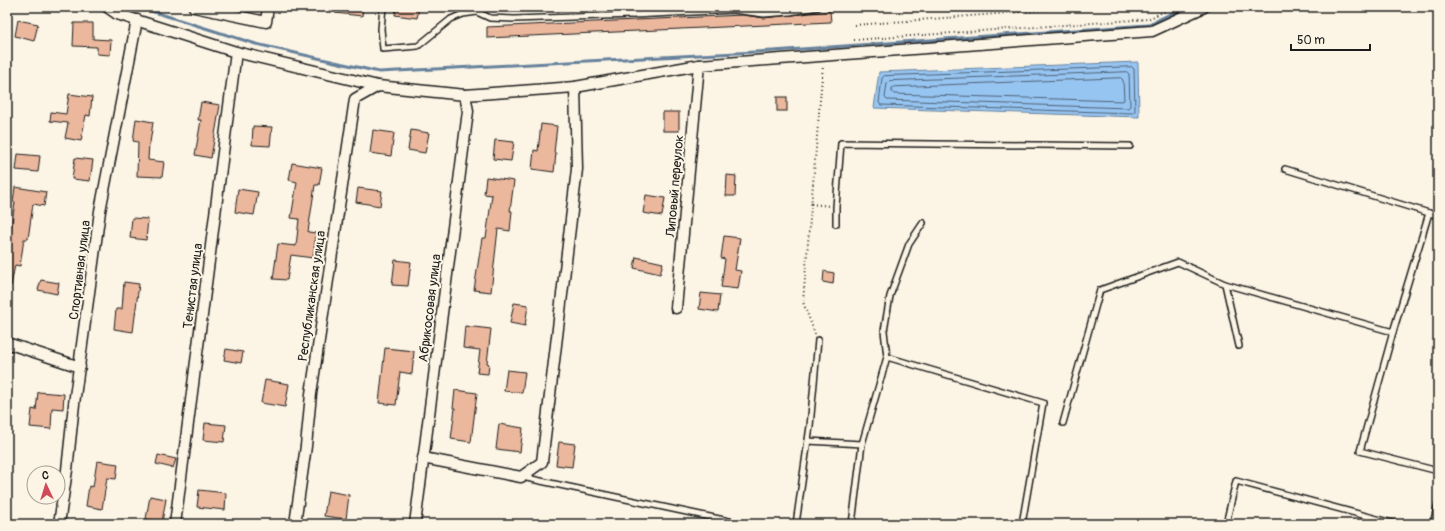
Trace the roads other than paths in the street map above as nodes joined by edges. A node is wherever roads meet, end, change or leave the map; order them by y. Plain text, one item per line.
1 (107, 7) edge
2 (194, 7) edge
3 (268, 7) edge
4 (382, 7) edge
5 (632, 7) edge
6 (818, 7) edge
7 (1204, 7) edge
8 (477, 10) edge
9 (633, 15) junction
10 (137, 20) junction
11 (236, 52) junction
12 (699, 65) junction
13 (378, 86) junction
14 (574, 87) junction
15 (465, 95) junction
16 (1130, 146) dead end
17 (1284, 169) dead end
18 (1429, 213) junction
19 (1438, 216) edge
20 (924, 223) dead end
21 (836, 224) dead end
22 (1225, 284) junction
23 (676, 308) dead end
24 (1393, 332) junction
25 (818, 340) road end
26 (7, 343) edge
27 (1239, 346) dead end
28 (887, 357) junction
29 (80, 367) junction
30 (1064, 423) dead end
31 (808, 441) junction
32 (862, 444) junction
33 (423, 458) junction
34 (1438, 471) edge
35 (522, 477) junction
36 (1438, 504) edge
37 (59, 524) edge
38 (176, 524) edge
39 (295, 524) edge
40 (415, 524) edge
41 (743, 524) edge
42 (796, 524) edge
43 (852, 524) edge
44 (1022, 524) edge
45 (1226, 524) edge
46 (1396, 524) edge
47 (1433, 524) edge

1 - 10 street
2 - 3 street
4 - 8 lane
5 - 9 lane
6 - 9 lane
7 - 12 street
8 - 9 lane
10 - 11 street
10 - 29 street, Спортивная улица
11 - 13 street
11 - 38 street, Тенистая улица
12 - 14 street
12 - 23 street, Липовый переулок
13 - 15 street
13 - 39 street, Республиканская улица
14 - 15 street
14 - 35 street
15 - 33 street, Абрикосовая улица
16 - 21 lane
17 - 18 lane
18 - 19 lane
18 - 24 lane
20 - 28 lane
22 - 24 lane
22 - 27 lane
22 - 30 lane
24 - 34 lane
25 - 31 lane
26 - 29 street
28 - 32 lane
28 - 44 lane
29 - 37 street, Спортивная улица
31 - 32 lane
31 - 42 lane
32 - 43 lane
33 - 35 street
33 - 40 street, Абрикосовая улица
35 - 41 lane
36 - 47 lane
45 - 46 lane

